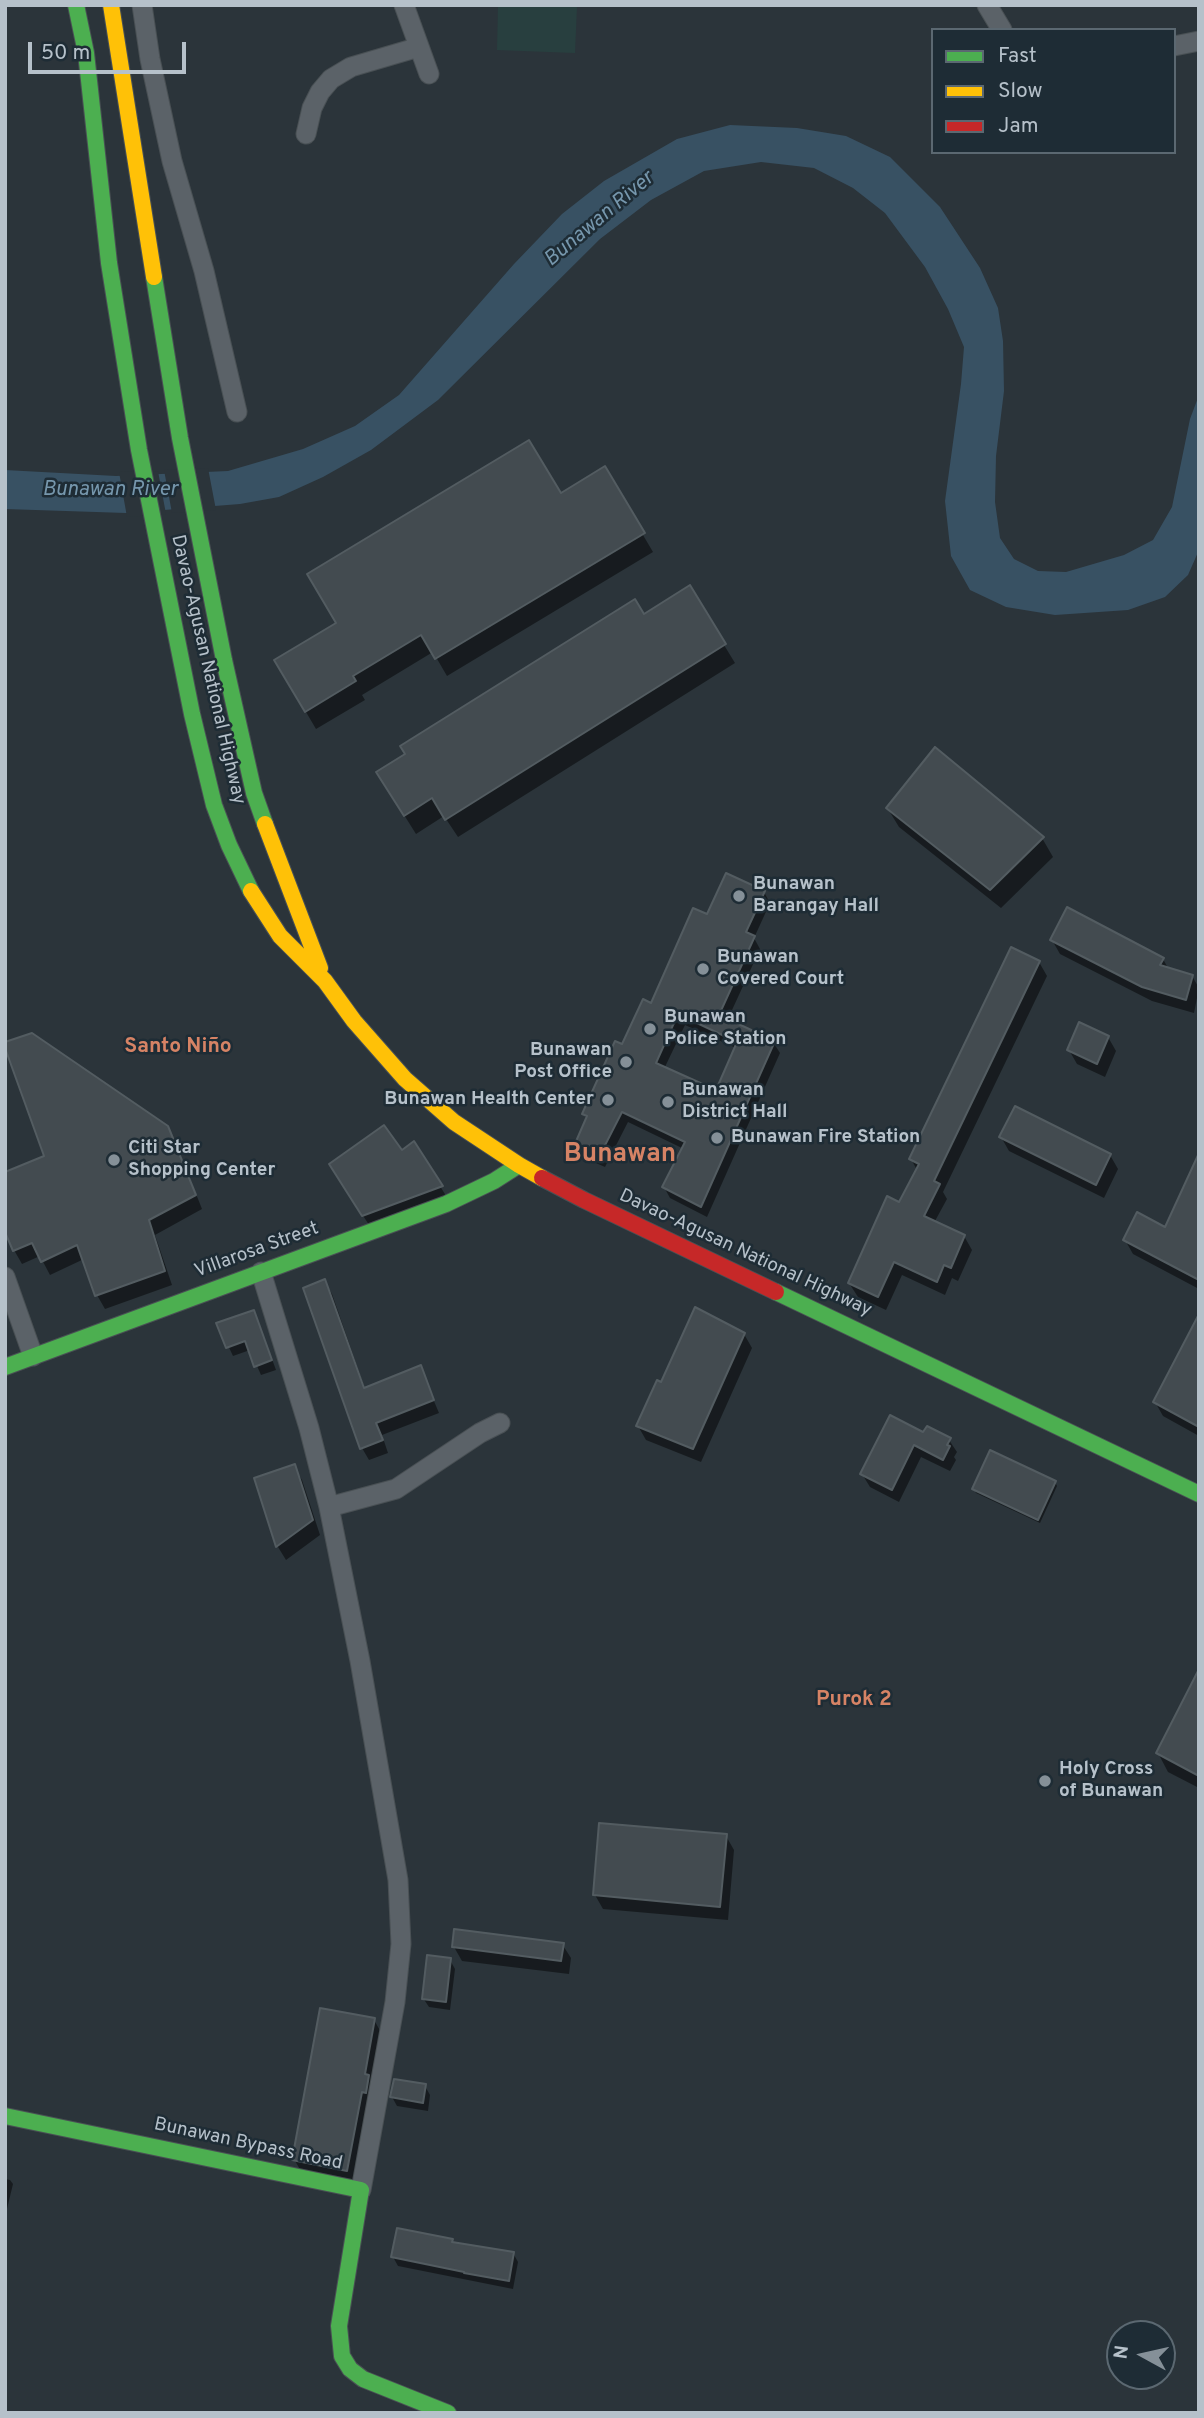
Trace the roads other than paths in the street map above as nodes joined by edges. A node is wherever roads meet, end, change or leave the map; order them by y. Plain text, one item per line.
1 (76, 5) edge
2 (111, 5) edge
3 (142, 5) edge
4 (404, 5) edge
5 (986, 5) edge
6 (998, 28) edge
7 (1199, 41) edge
8 (419, 47) junction
9 (1176, 47) edge
10 (429, 74) dead end
11 (306, 134) dead end
12 (118, 163) junction
13 (237, 412) dead end
14 (325, 981) junction
15 (519, 1165) junction
16 (261, 1272) junction
17 (5, 1277) edge
18 (33, 1356) junction
19 (5, 1367) edge
20 (500, 1423) dead end
21 (1199, 1494) edge
22 (329, 1507) junction
23 (5, 2116) edge
24 (362, 2190) junction
25 (448, 2413) edge

1 - 12 main road, Davao-Agusan National Highway
2 - 12 main road, Davao-Agusan National Highway
3 - 13 street
4 - 8 street
5 - 6 street
7 - 9 street
8 - 10 street
8 - 11 street
12 - 14 main road, Davao-Agusan National Highway
12 - 14 main road, Davao-Agusan National Highway
14 - 15 main road, Davao-Agusan National Highway
15 - 16 main road, Villarosa Street
15 - 21 main road, Davao-Agusan National Highway
16 - 18 main road, Villarosa Street
16 - 22 street
17 - 18 street
18 - 19 main road, Villarosa Street
20 - 22 street
22 - 24 street
23 - 24 main road, Bunawan Bypass Road
24 - 25 main road, Bunawan Bypass Road

